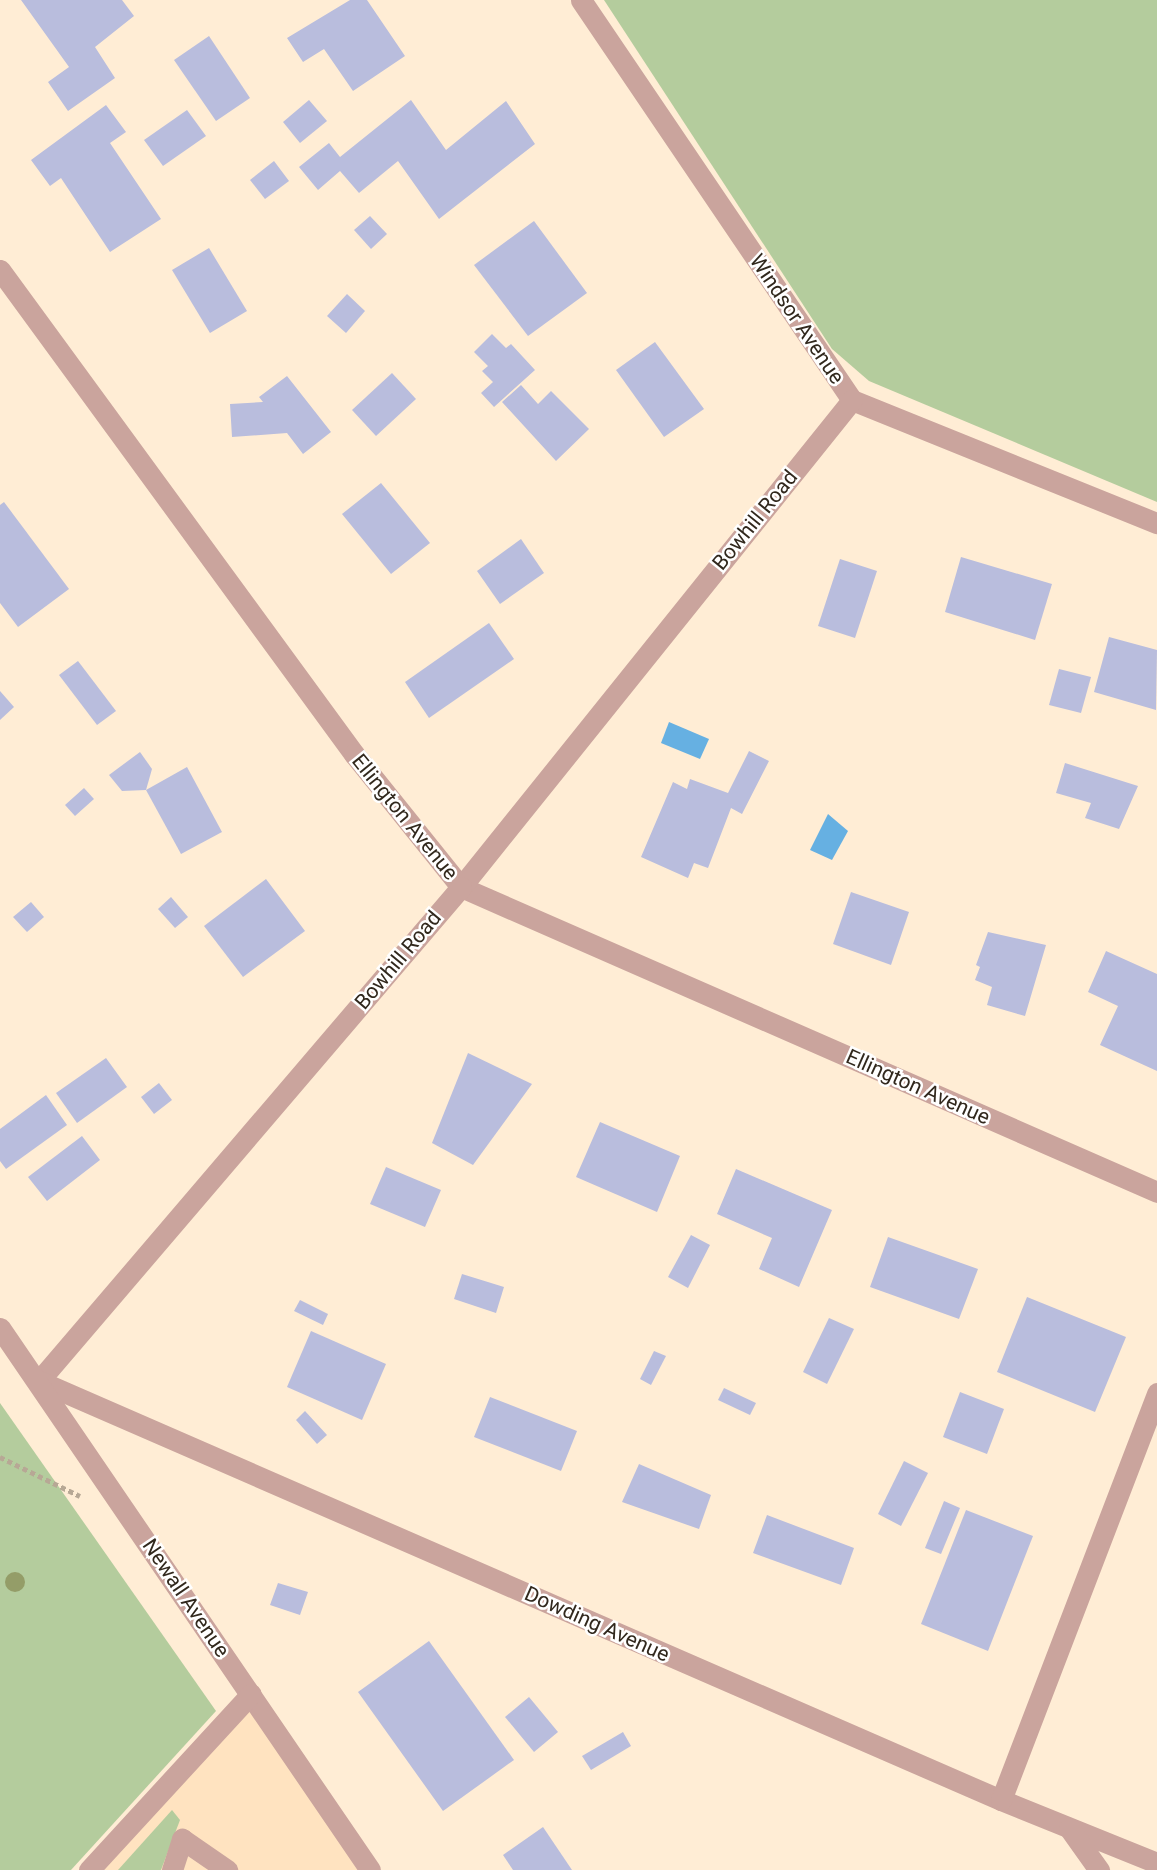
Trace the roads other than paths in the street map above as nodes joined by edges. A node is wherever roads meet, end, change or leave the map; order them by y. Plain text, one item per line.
1 (581, 0) edge
2 (0, 270) edge
3 (852, 400) junction
4 (1157, 523) edge
5 (461, 887) junction
6 (1157, 1192) edge
7 (0, 1328) edge
8 (39, 1381) junction
9 (1157, 1393) edge
10 (251, 1694) junction
11 (1000, 1800) junction
12 (1069, 1828) junction
13 (1157, 1863) edge
14 (89, 1870) edge
15 (172, 1870) edge
16 (228, 1870) edge
17 (370, 1870) edge
18 (1099, 1870) edge

1 - 3 street, Windsor Avenue
2 - 5 street, Ellington Avenue
3 - 4 street, Windsor Avenue
3 - 5 street, Bowhill Road
5 - 6 street, Ellington Avenue
5 - 8 street, Bowhill Road
7 - 8 street, Newall Avenue
8 - 10 street, Newall Avenue
8 - 11 street, Dowding Avenue
9 - 11 street
10 - 14 street
10 - 17 street, Newall Avenue
11 - 12 street, Dowding Avenue
12 - 13 street, Dowding Avenue
12 - 18 street
15 - 16 street

